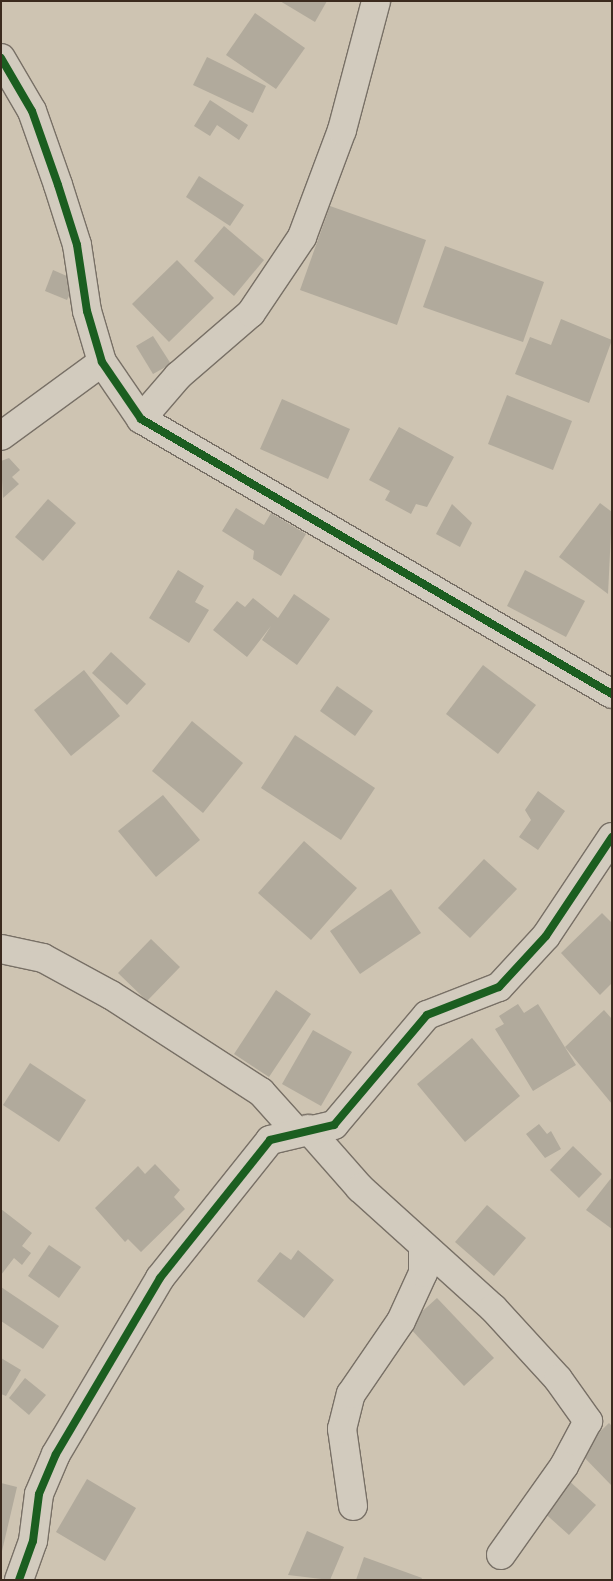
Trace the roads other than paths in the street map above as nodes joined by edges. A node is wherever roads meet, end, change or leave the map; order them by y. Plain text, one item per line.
1 (376, 1) edge
2 (1, 58) edge
3 (102, 362) junction
4 (141, 419) junction
5 (1, 436) edge
6 (612, 694) edge
7 (612, 837) edge
8 (1, 949) edge
9 (302, 1130) junction
10 (424, 1246) junction
11 (353, 1506) dead end
12 (501, 1555) dead end
13 (19, 1580) edge

1 - 4 street
2 - 3 street
3 - 4 street
3 - 5 street
4 - 6 street
7 - 9 street
8 - 9 street
9 - 10 street
9 - 13 street
10 - 11 street
10 - 12 street

